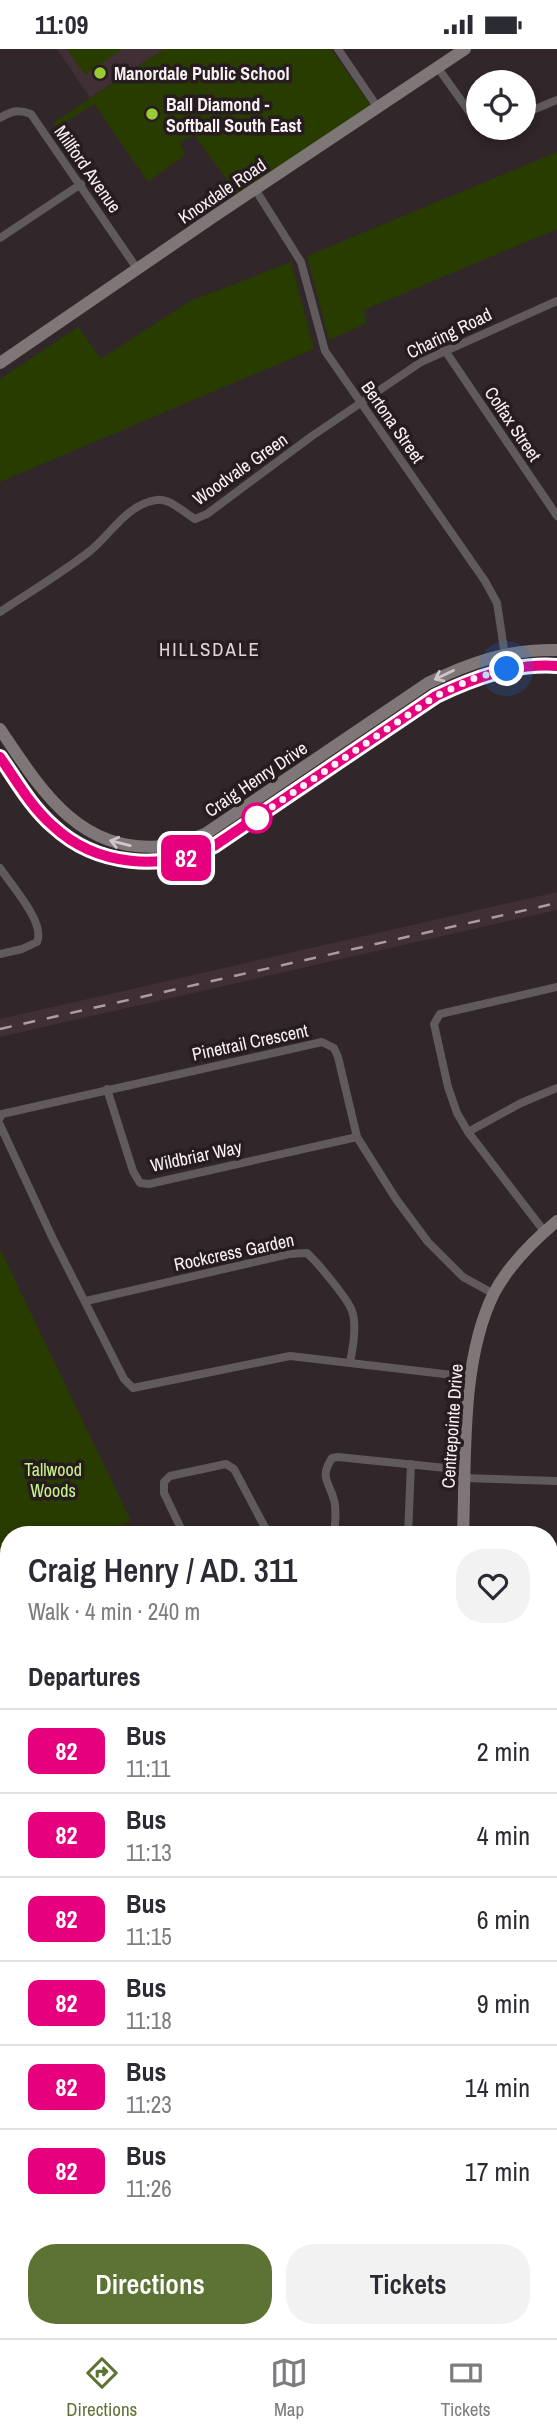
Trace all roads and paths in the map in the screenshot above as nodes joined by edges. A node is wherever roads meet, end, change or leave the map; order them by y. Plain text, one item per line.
1 (338, 49) edge
2 (465, 49) edge
3 (438, 68) junction
4 (557, 100) edge
5 (466, 107) edge
6 (378, 108) junction
7 (536, 109) edge
8 (0, 118) edge
9 (81, 184) junction
10 (256, 189) junction
11 (0, 238) edge
12 (138, 270) junction
13 (557, 301) edge
14 (444, 349) junction
15 (0, 363) edge
16 (360, 403) junction
17 (557, 516) edge
18 (0, 612) edge
19 (557, 650) edge
20 (505, 653) junction
21 (557, 666) edge
22 (507, 669) junction
23 (0, 729) edge
24 (13, 748) junction
25 (0, 757) edge
26 (0, 868) edge
27 (0, 954) edge
28 (557, 987) edge
29 (107, 1089) junction
30 (557, 1089) edge
31 (0, 1118) edge
32 (0, 1125) edge
33 (468, 1132) junction
34 (356, 1137) junction
35 (557, 1221) edge
36 (544, 1231) junction
37 (494, 1294) junction
38 (86, 1301) junction
39 (350, 1362) junction
40 (470, 1377) junction
41 (411, 1464) junction
42 (465, 1474) junction
43 (557, 1481) edge
44 (180, 1526) edge
45 (264, 1526) edge
46 (334, 1526) edge
47 (408, 1526) edge
48 (463, 1526) edge

1 - 6 street
2 - 3 street, Knoxdale Road
3 - 5 street
3 - 6 street, Knoxdale Road
4 - 7 street
6 - 10 street, Knoxdale Road
8 - 9 street, Millford Avenue
9 - 11 street
9 - 12 street, Millford Avenue
10 - 12 street, Knoxdale Road
10 - 16 street, Bertona Street
12 - 15 street, Knoxdale Road
13 - 14 street, Charing Road
14 - 16 street, Charing Road
14 - 17 street, Colfax Street
16 - 18 street, Woodvale Green
16 - 20 street, Bertona Street
19 - 20 street, Craig Henry Drive
20 - 22 street, Bertona Street
20 -> 24 street, Craig Henry Drive
21 - 22 street, Craig Henry Drive
22 - 25 street, Craig Henry Drive
23 - 24 street, Craig Henry Drive
24 - 25 street
26 - 27 street
28 - 33 street
29 - 31 street, Pinetrail Crescent
29 - 34 street, Wildbriar Way
29 - 34 street, Pinetrail Crescent
30 - 33 street
32 - 38 street
33 - 36 street
34 - 37 street, Pinetrail Crescent
35 - 36 street, Centrepointe Drive
36 - 37 street, Centrepointe Drive
37 - 40 street, Centrepointe Drive
38 - 39 street
38 - 39 street, Rockcress Garden
39 - 40 street
40 - 42 street, Centrepointe Drive
41 - 42 street
41 - 46 street
41 - 47 street
42 - 43 street
42 - 48 street, Centrepointe Drive
44 - 45 street

